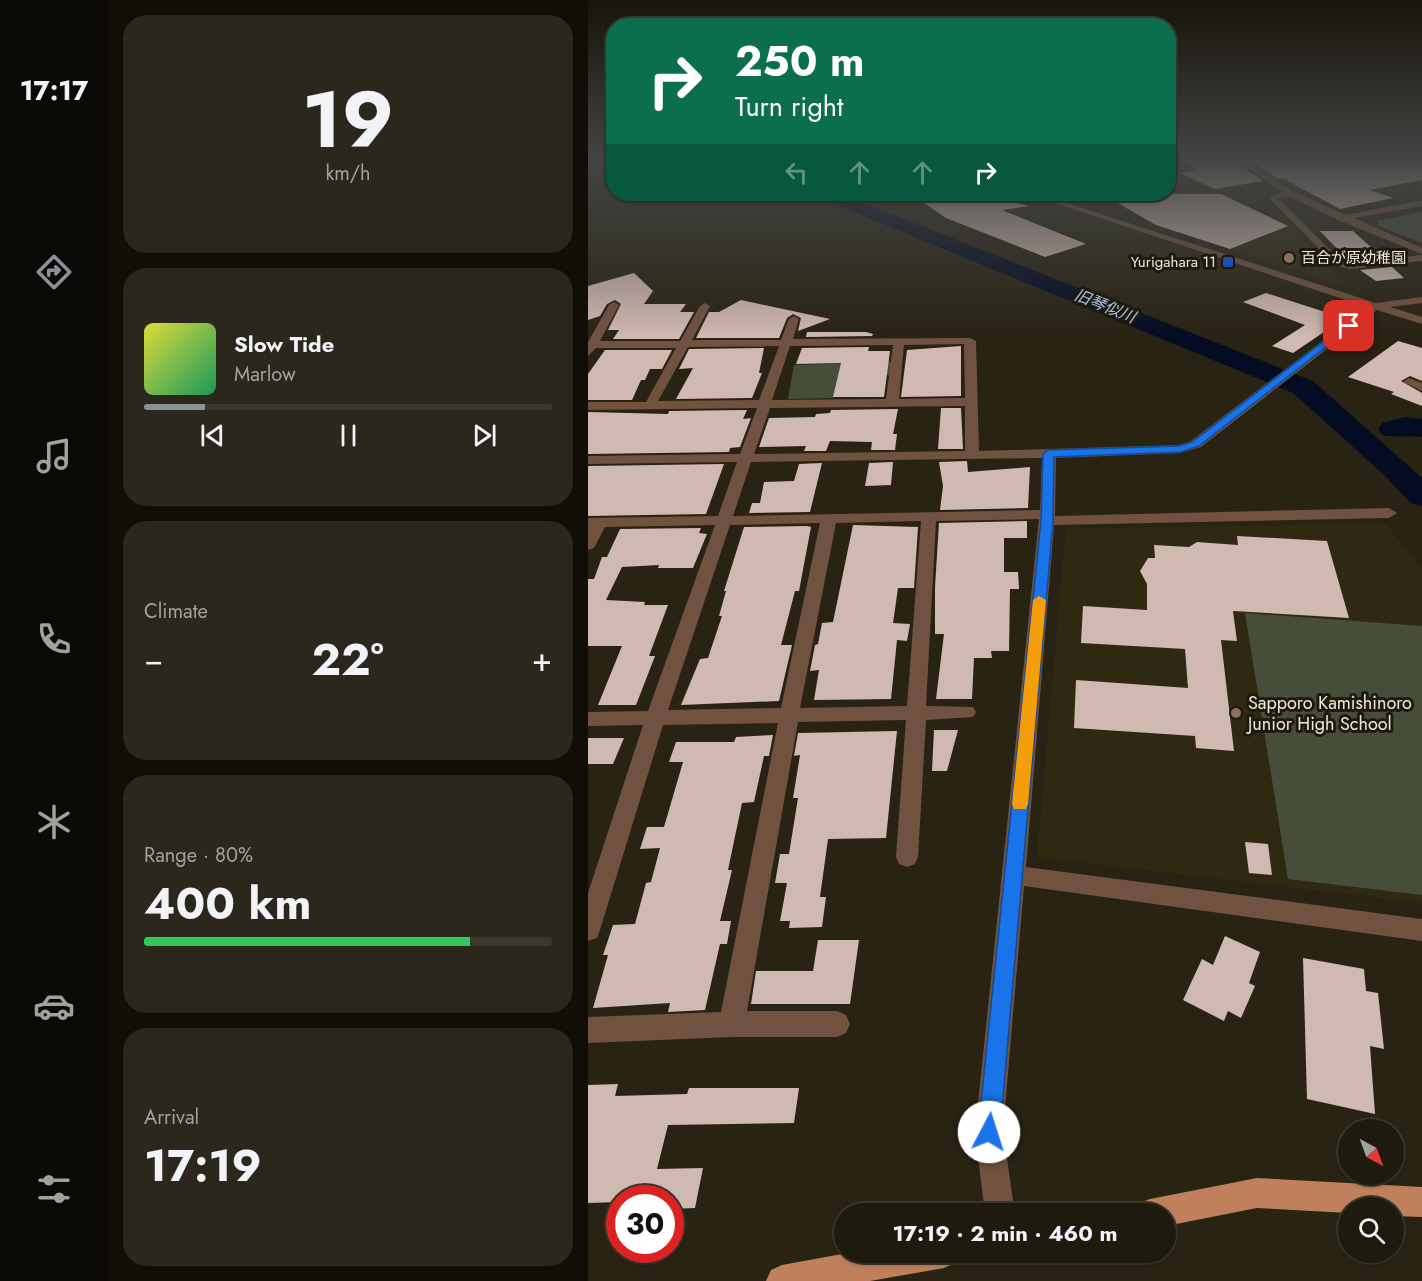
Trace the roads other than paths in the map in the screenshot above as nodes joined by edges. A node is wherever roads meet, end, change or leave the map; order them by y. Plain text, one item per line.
1 (1108, 219) edge
2 (1294, 219) edge
3 (1343, 219) edge
4 (1422, 251) edge
5 (1422, 258) edge
6 (1422, 300) edge
7 (614, 305) dead end
8 (705, 306) dead end
9 (1375, 306) junction
10 (794, 319) dead end
11 (1422, 321) edge
12 (899, 341) junction
13 (785, 342) junction
14 (686, 344) junction
15 (590, 348) edge
16 (1409, 382) dead end
17 (1422, 387) edge
18 (892, 402) junction
19 (971, 402) junction
20 (765, 403) junction
21 (650, 405) junction
22 (588, 406) edge
23 (972, 454) junction
24 (1048, 454) junction
25 (745, 457) junction
26 (588, 460) edge
27 (1389, 513) dead end
28 (929, 516) junction
29 (1047, 517) junction
30 (829, 519) junction
31 (723, 521) junction
32 (594, 523) edge
33 (588, 545) edge
34 (966, 712) dead end
35 (916, 713) junction
36 (789, 715) junction
37 (656, 717) junction
38 (588, 719) edge
39 (907, 857) dead end
40 (1013, 875) junction
41 (588, 930) edge
42 (1422, 930) edge
43 (732, 1024) junction
44 (837, 1024) dead end
45 (588, 1030) edge
46 (1422, 1202) edge
47 (999, 1203) edge
48 (1176, 1209) edge
49 (883, 1263) edge
50 (782, 1281) edge

1 - 9 street
2 - 5 street
3 - 4 street
6 - 9 street
7 - 15 street
8 - 14 street
9 - 11 street
9 - 24 street
10 - 13 street
12 - 13 street
12 - 18 street
12 - 19 street
13 - 14 street
13 - 20 street
14 - 15 street
14 - 21 street
16 - 17 street
18 - 19 street
18 - 20 street
19 - 23 street
20 - 21 street
20 - 25 street
21 - 22 street
23 - 24 street
23 - 25 street
24 - 29 street
25 - 26 street
25 - 31 street
27 - 29 street
28 - 29 street
28 - 30 street
28 - 35 street
29 - 40 street
30 - 31 street
30 - 36 street
31 - 32 street
31 - 37 street
32 - 33 street
34 - 35 street
35 - 36 street
35 - 39 street
36 - 37 street
36 - 43 street
37 - 38 street
37 - 41 street
40 - 42 street
40 - 47 street
43 - 44 street
43 - 45 street
46 - 48 main road
49 - 50 main road

